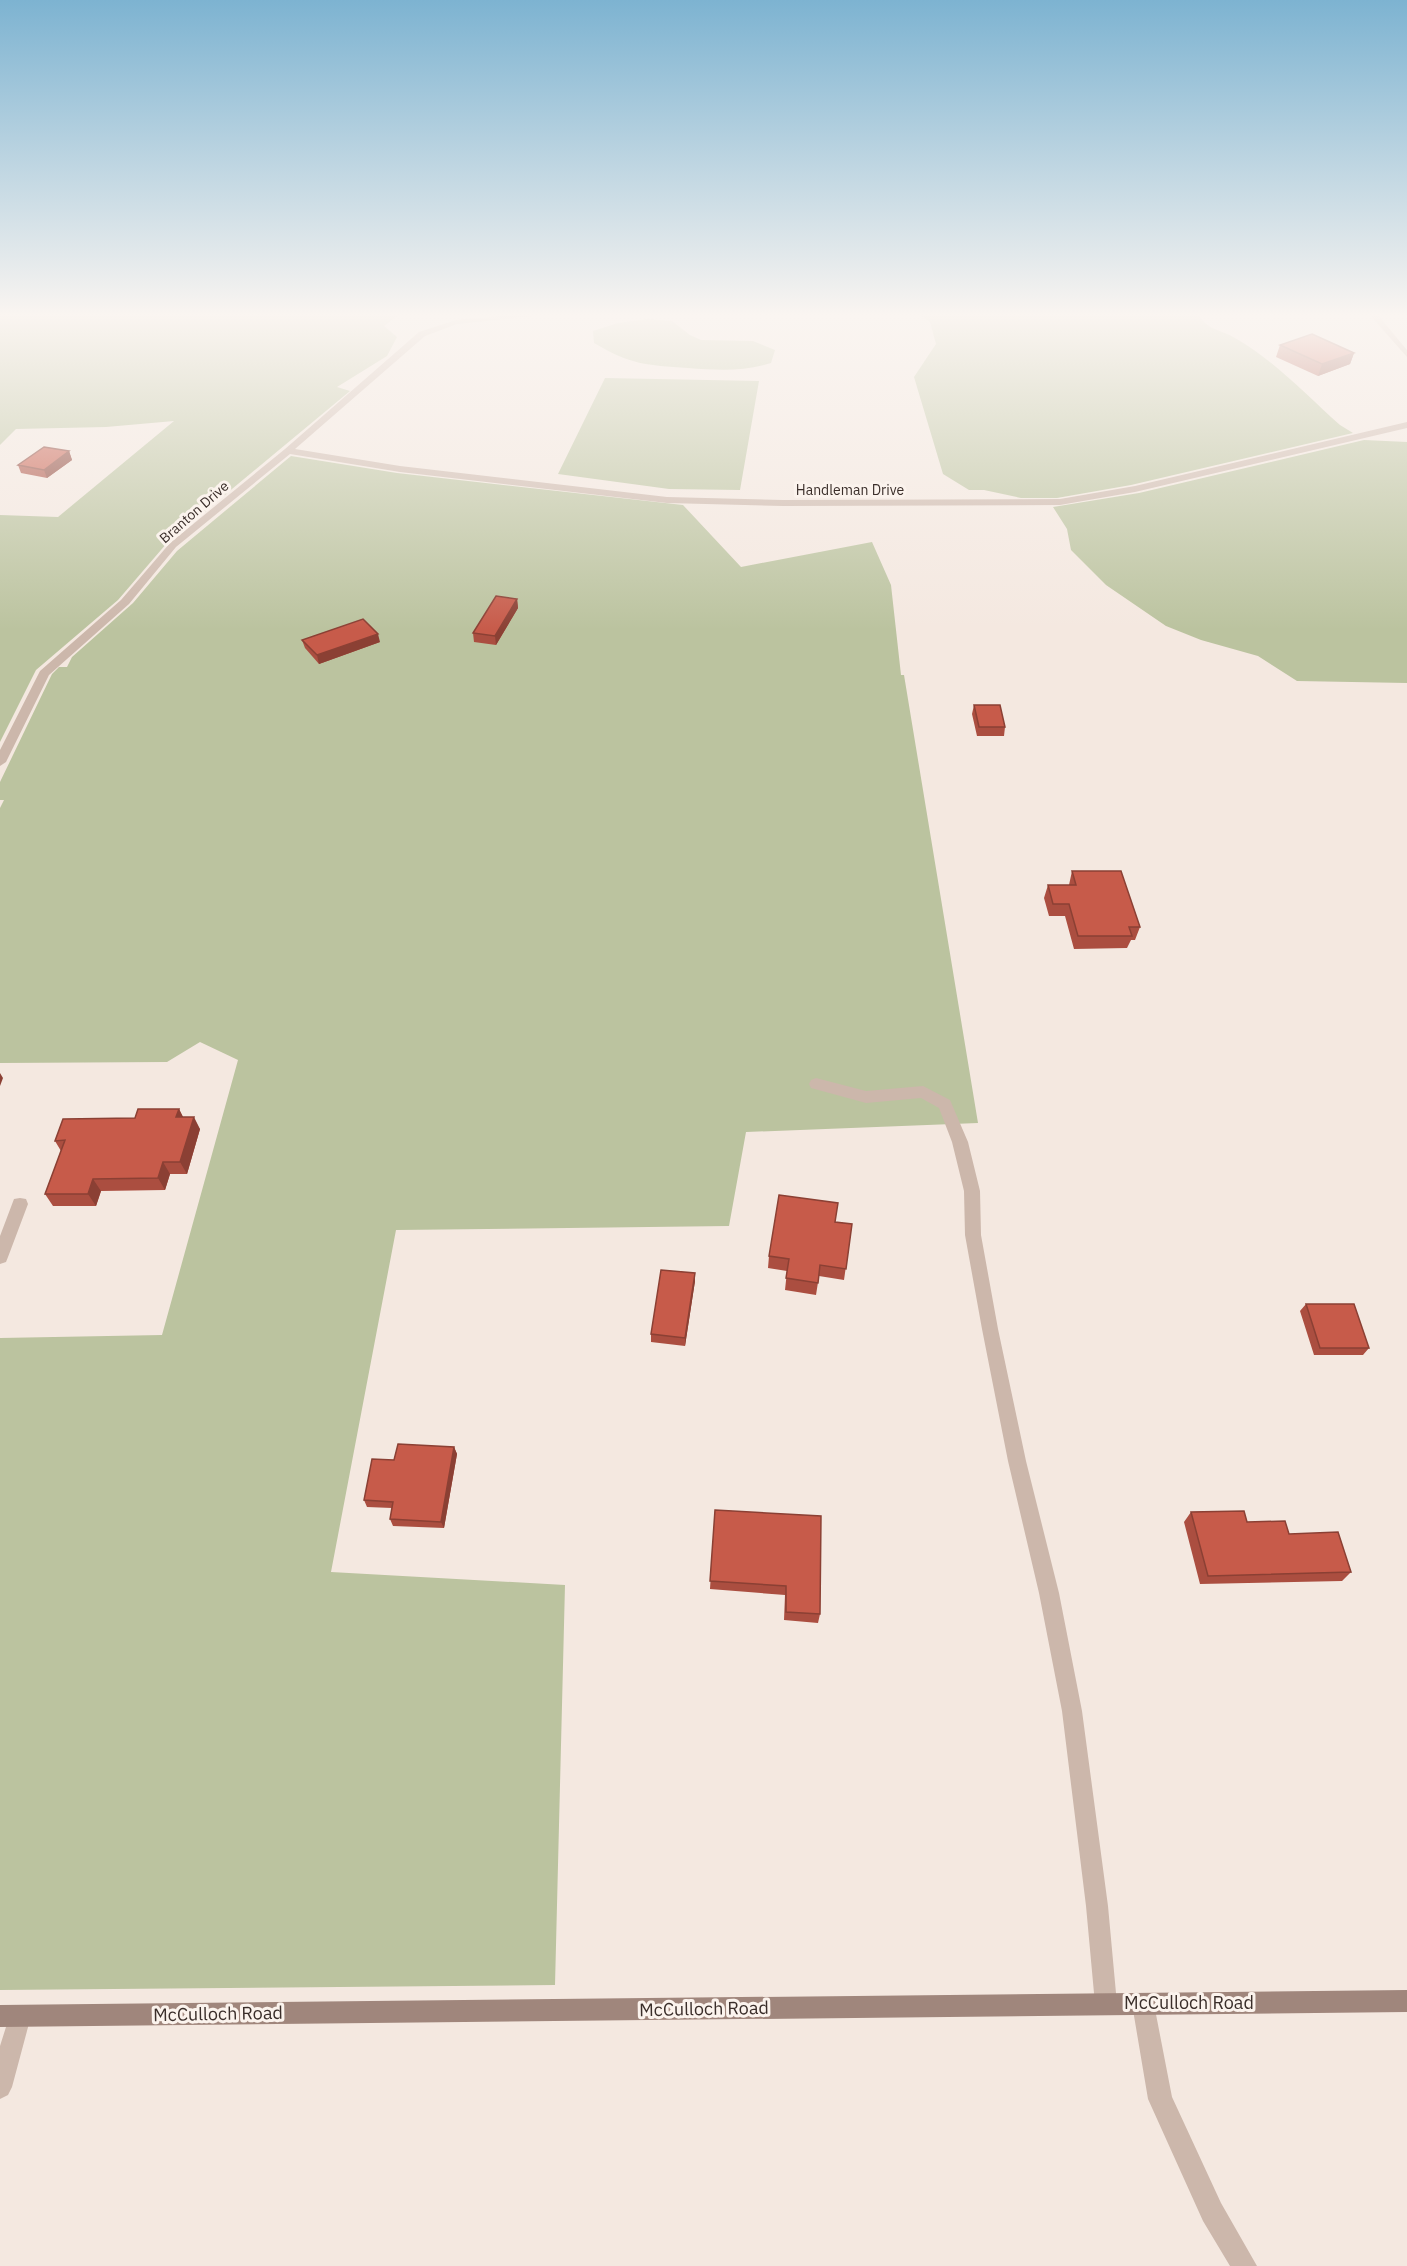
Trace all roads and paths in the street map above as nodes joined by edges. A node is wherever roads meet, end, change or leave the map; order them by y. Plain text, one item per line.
1 (325, 419) edge
2 (1407, 425) edge
3 (288, 451) junction
4 (0, 762) edge
5 (816, 1084) dead end
6 (20, 1204) dead end
7 (0, 1257) edge
8 (1407, 2001) edge
9 (1106, 2004) junction
10 (1143, 2004) junction
11 (10, 2016) edge
12 (0, 2086) edge
13 (1244, 2266) edge

1 - 3 street, Branton Drive
2 - 3 street, Handleman Drive
3 - 4 street, Branton Drive
5 - 9 street
6 - 7 street
8 - 10 street, McCulloch Road
9 - 10 street, McCulloch Road
9 - 11 street, McCulloch Road
10 - 13 street
11 - 12 street

